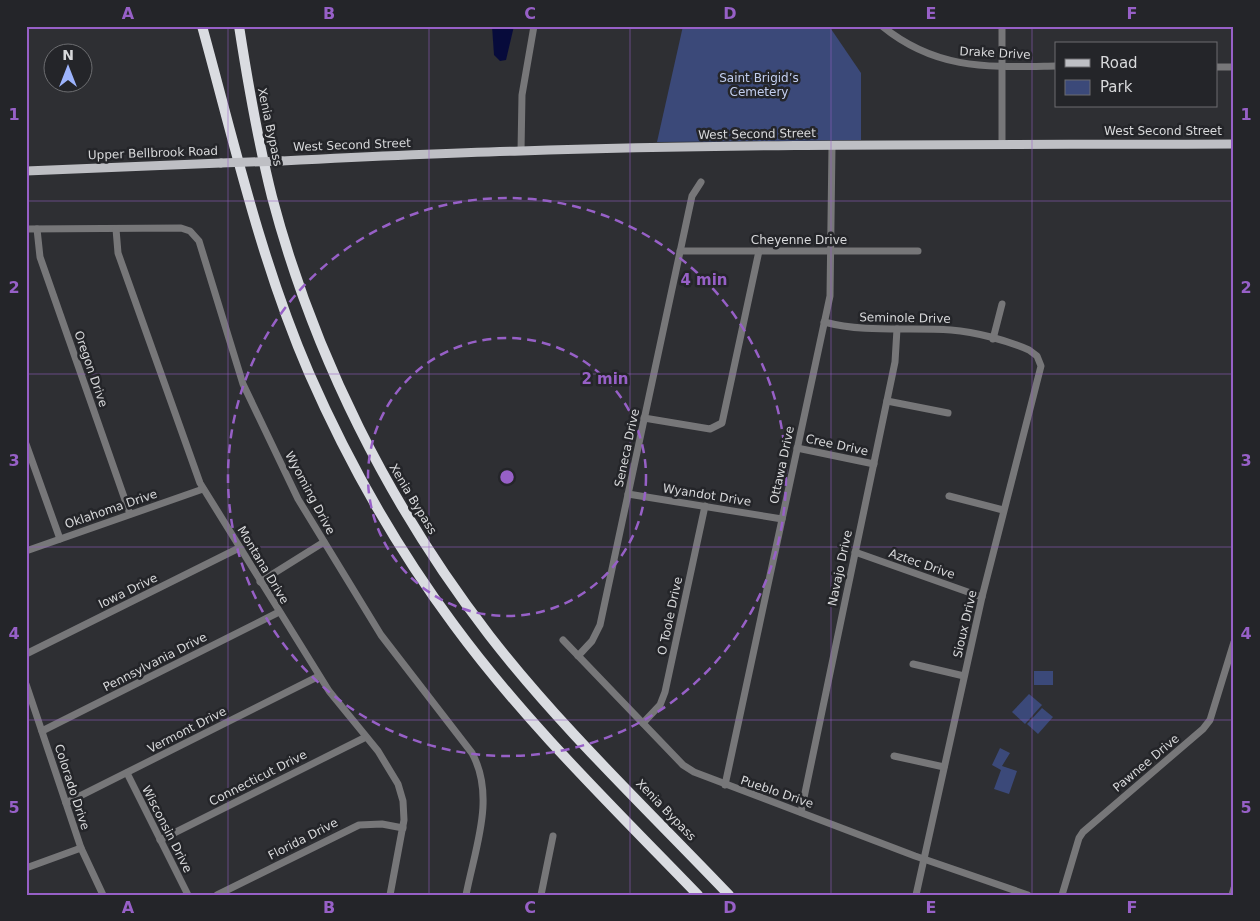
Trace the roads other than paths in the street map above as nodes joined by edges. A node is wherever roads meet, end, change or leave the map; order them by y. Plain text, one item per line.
1 (202, 26) edge
2 (239, 26) edge
3 (534, 26) edge
4 (882, 26) edge
5 (1002, 26) edge
6 (1055, 66) edge
7 (1002, 67) junction
8 (1218, 67) edge
9 (1234, 67) edge
10 (1002, 143) junction
11 (1234, 144) edge
12 (832, 146) junction
13 (522, 150) junction
14 (282, 161) joint
15 (26, 171) edge
16 (701, 182) dead end
17 (37, 229) junction
18 (116, 229) junction
19 (26, 230) edge
20 (680, 251) junction
21 (918, 251) dead end
22 (759, 252) junction
23 (832, 252) junction
24 (1002, 304) dead end
25 (824, 322) junction
26 (897, 329) junction
27 (993, 339) junction
28 (1039, 360) joint
29 (887, 401) junction
30 (948, 414) dead end
31 (644, 418) junction
32 (26, 444) edge
33 (797, 448) junction
34 (874, 464) junction
35 (203, 488) junction
36 (628, 494) junction
37 (949, 496) dead end
38 (705, 506) junction
39 (1004, 510) junction
40 (130, 514) junction
41 (782, 519) junction
42 (60, 539) junction
43 (324, 542) junction
44 (240, 548) junction
45 (26, 551) edge
46 (855, 552) junction
47 (260, 582) junction
48 (982, 596) junction
49 (278, 612) junction
50 (563, 640) dead end
51 (1234, 642) edge
52 (26, 654) edge
53 (578, 656) junction
54 (913, 664) dead end
55 (319, 676) junction
56 (964, 676) junction
57 (26, 684) edge
58 (643, 722) junction
59 (42, 731) junction
60 (366, 737) junction
61 (894, 756) dead end
62 (944, 767) junction
63 (127, 773) junction
64 (725, 785) junction
65 (66, 803) junction
66 (801, 812) junction
67 (403, 828) junction
68 (553, 836) dead end
69 (160, 840) junction
70 (81, 848) junction
71 (924, 859) junction
72 (26, 868) edge
73 (1234, 888) edge
74 (103, 895) edge
75 (188, 895) edge
76 (217, 895) edge
77 (390, 895) edge
78 (466, 895) edge
79 (542, 895) edge
80 (698, 895) edge
81 (729, 895) edge
82 (916, 895) edge
83 (1028, 895) edge
84 (1062, 895) edge
85 (1232, 895) edge

1 - 80 highway
2 - 81 highway, Xenia Bypass
3 - 13 street
4 - 7 street, Drake Drive
5 - 7 street
6 - 7 street, Drake Drive
7 - 10 street
8 - 9 street
10 - 11 main road, West Second Street
10 - 12 main road, West Second Street
12 - 13 main road, West Second Street
12 - 23 street, Ottawa Drive
13 - 14 main road, West Second Street
14 - 15 main road, Upper Bellbrook Road, bridge
16 - 20 street, Seneca Drive
17 - 18 street, Wyoming Drive
17 - 19 street, Wyoming Drive
17 - 40 street, Oregon Drive
18 - 35 street, Montana Drive
18 - 43 street, Wyoming Drive
20 - 22 street, Cheyenne Drive
20 - 31 street, Seneca Drive
21 - 23 street, Cheyenne Drive
22 - 23 street, Cheyenne Drive
22 - 31 street
23 - 25 street, Ottawa Drive
24 - 27 street
25 - 26 street, Seminole Drive
25 - 33 street, Ottawa Drive
26 - 27 street, Seminole Drive
26 - 29 street, Navajo Drive
27 - 28 street, Seminole Drive
28 - 39 street, Sioux Drive
29 - 30 street
29 - 34 street, Navajo Drive
31 - 36 street, Seneca Drive
32 - 42 street
33 - 34 street, Cree Drive
33 - 41 street, Ottawa Drive
34 - 46 street, Navajo Drive
35 - 40 street, Oklahoma Drive
35 - 44 street, Montana Drive
36 - 38 street, Wyandot Drive
36 - 53 street, Seneca Drive
37 - 39 street
38 - 41 street, Wyandot Drive
38 - 58 street, O Toole Drive
39 - 48 street, Sioux Drive
40 - 42 street, Oklahoma Drive
41 - 64 street, Ottawa Drive
42 - 45 street, Oklahoma Drive
43 - 47 street
43 - 78 street, Wyoming Drive
44 - 47 street, Montana Drive
44 - 52 street, Iowa Drive
46 - 48 street, Aztec Drive
46 - 66 street, Navajo Drive
47 - 49 street, Montana Drive
48 - 56 street, Sioux Drive
49 - 55 street, Montana Drive
49 - 59 street, Pennsylvania Drive
50 - 53 street, Pueblo Drive
51 - 84 street, Pawnee Drive
53 - 58 street, Pueblo Drive
54 - 56 street
55 - 60 street, Montana Drive
55 - 63 street, Vermont Drive
56 - 62 street, Sioux Drive
57 - 59 street, Colorado Drive
58 - 64 street, Pueblo Drive
59 - 65 street, Colorado Drive
60 - 67 street, Montana Drive
60 - 69 street, Connecticut Drive
61 - 62 street
62 - 71 street, Sioux Drive
63 - 65 street, Vermont Drive
63 - 69 street, Wisconsin Drive
64 - 66 street, Pueblo Drive
65 - 70 street, Colorado Drive
66 - 71 street, Pueblo Drive
67 - 76 street, Florida Drive
67 - 77 street, Montana Drive
68 - 79 street
69 - 75 street, Wisconsin Drive
70 - 72 street
70 - 74 street, Colorado Drive
71 - 82 street, Sioux Drive
71 - 83 street, Pueblo Drive
73 - 85 street

